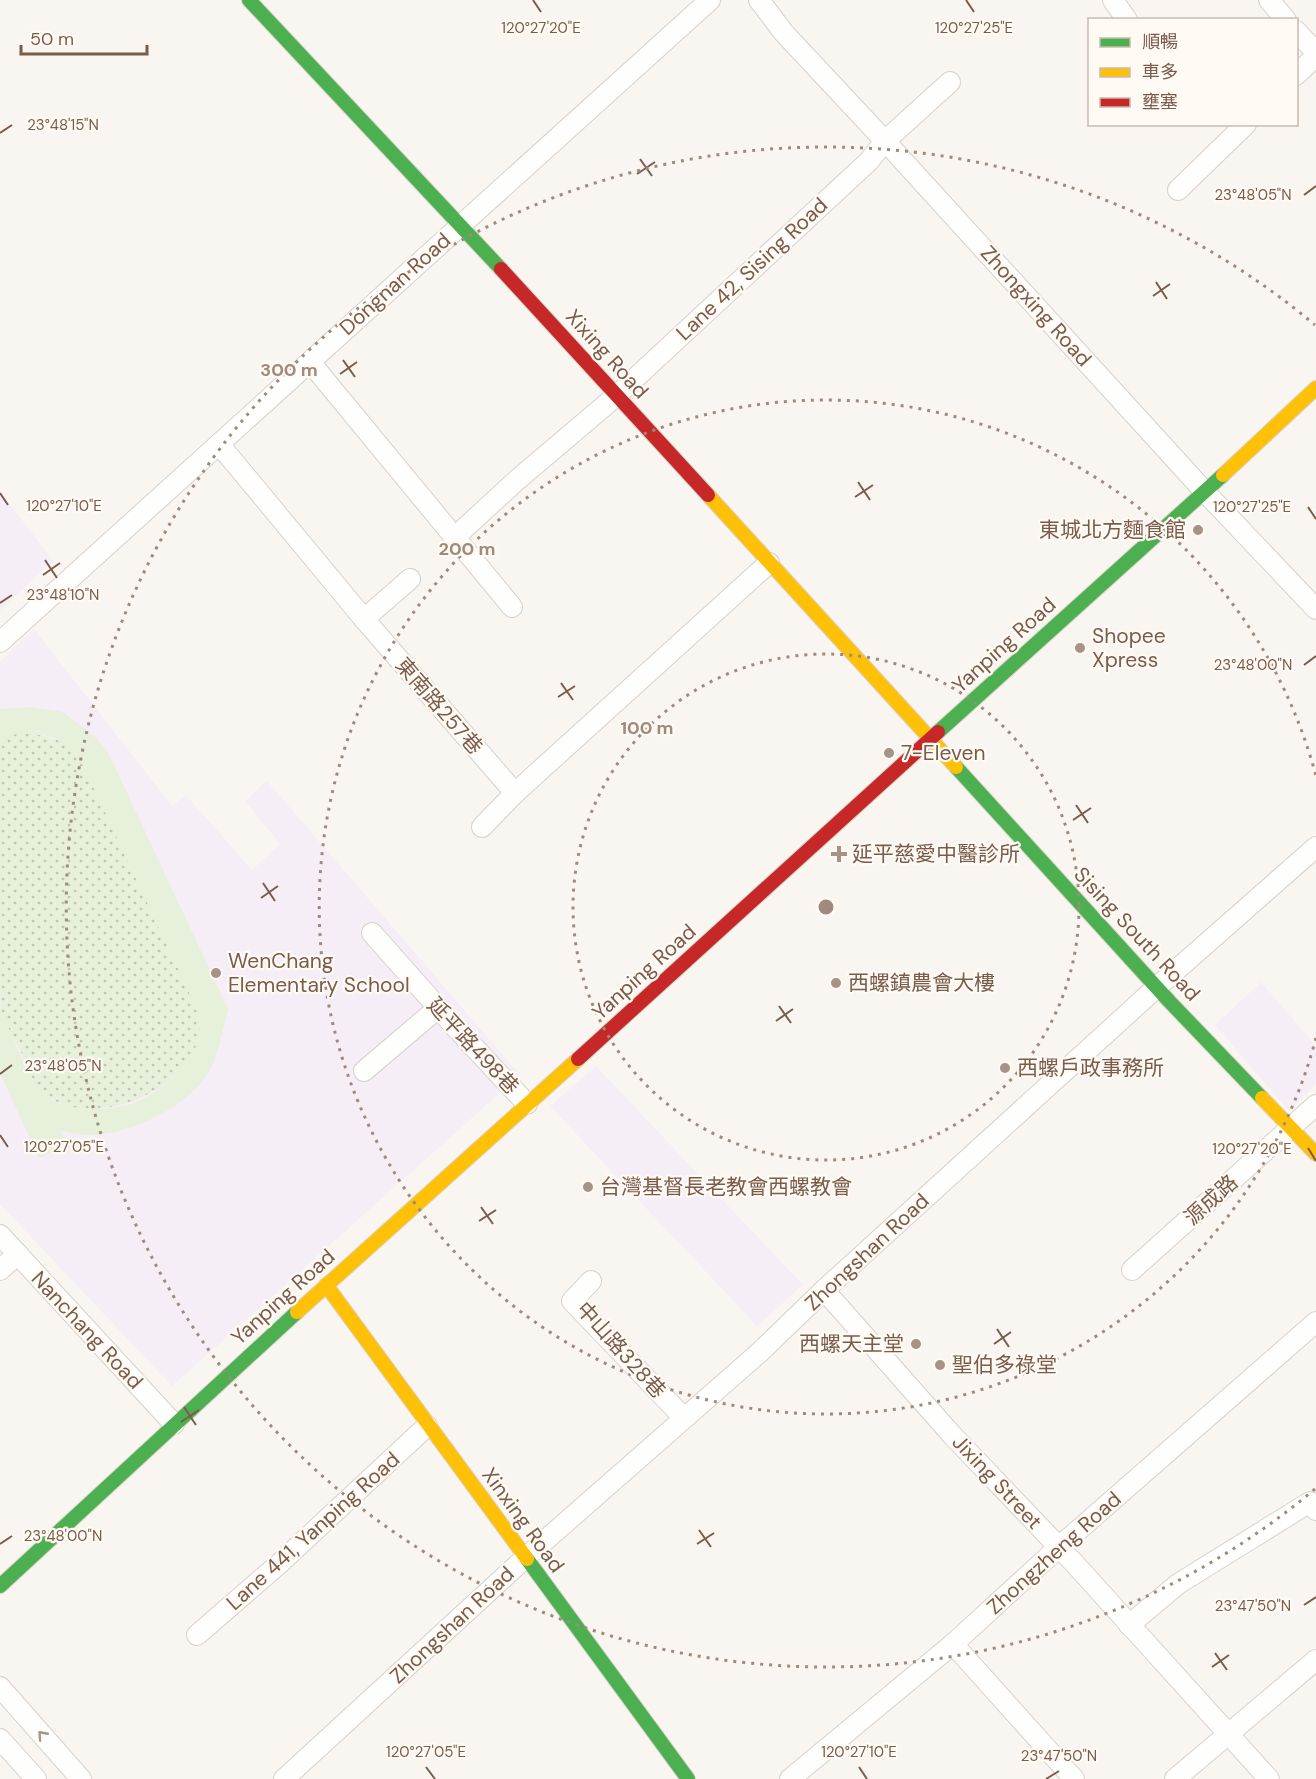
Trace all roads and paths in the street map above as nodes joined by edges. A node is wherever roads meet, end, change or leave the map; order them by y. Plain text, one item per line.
1 (249, 0) edge
2 (710, 0) edge
3 (759, 0) edge
4 (1113, 0) edge
5 (1269, 0) edge
6 (1126, 18) edge
7 (1284, 18) edge
8 (1298, 33) edge
9 (1316, 54) edge
10 (1298, 73) edge
11 (950, 81) dead end
12 (1236, 127) edge
13 (885, 141) junction
14 (1178, 190) dead end
15 (461, 225) junction
16 (310, 362) junction
17 (1316, 388) edge
18 (616, 396) junction
19 (219, 444) junction
20 (1205, 492) junction
21 (454, 538) junction
22 (769, 563) junction
23 (410, 579) dead end
24 (512, 607) dead end
25 (1316, 609) edge
26 (364, 619) junction
27 (0, 642) edge
28 (931, 739) junction
29 (515, 793) junction
30 (482, 827) dead end
31 (1316, 847) edge
32 (372, 933) dead end
33 (1157, 987) junction
34 (438, 1008) junction
35 (364, 1071) dead end
36 (527, 1104) junction
37 (1316, 1105) edge
38 (1291, 1128) junction
39 (1316, 1154) edge
40 (0, 1235) edge
41 (18, 1254) junction
42 (0, 1270) edge
43 (1132, 1270) dead end
44 (591, 1281) dead end
45 (326, 1285) junction
46 (824, 1290) junction
47 (1316, 1322) edge
48 (684, 1419) junction
49 (174, 1424) junction
50 (427, 1426) junction
51 (1313, 1506) edge
52 (1059, 1547) junction
53 (525, 1558) junction
54 (0, 1586) edge
55 (1130, 1625) junction
56 (197, 1635) dead end
57 (953, 1644) junction
58 (1316, 1660) edge
59 (0, 1687) edge
60 (1229, 1733) junction
61 (0, 1739) edge
62 (36, 1779) edge
63 (81, 1779) edge
64 (284, 1779) edge
65 (688, 1779) edge
66 (790, 1779) edge
67 (1074, 1779) edge
68 (1175, 1779) edge
69 (1269, 1779) edge

1 - 15 street, Xixing Road
2 - 15 street, Dongnan Road
3 - 13 street, Zhongxing Road
4 - 6 street
5 - 7 street
8 - 9 street
9 - 10 street
11 - 13 street, Lane 42, Sising Road
12 - 14 street
13 - 18 street, Lane 42, Sising Road
13 - 20 street, Zhongxing Road
15 - 16 street, Dongnan Road
15 - 18 street, Xixing Road
16 - 19 street, Dongnan Road
16 - 21 street
17 - 20 street, Yanping Road
18 - 21 street, Lane 42, Sising Road
18 - 22 street, Xixing Road
19 - 26 street, 東南路257巷
19 - 27 street, Dongnan Road
20 - 25 street, Zhongxing Road
20 - 28 street, Yanping Road
21 - 24 street
22 - 28 street, Xixing Road
22 - 29 street
23 - 26 street
26 - 29 street, 東南路257巷
28 - 33 street, Sising South Road
28 - 36 street, Yanping Road
29 - 30 street
31 - 33 street, Zhongshan Road
32 - 34 street, 延平路498巷
33 - 38 street, Sising South Road
33 - 46 street, Zhongshan Road
34 - 35 street
34 - 36 street, 延平路498巷
36 - 45 street, Yanping Road
37 - 38 street, 源成路
38 - 39 street, Sising South Road
38 - 43 street, 源成路
40 - 41 street, Nanchang Road
41 - 42 street
41 - 49 street, Nanchang Road
44 - 48 street, 中山路328巷
45 - 49 street, Yanping Road
45 - 50 street, Xinxing Road
46 - 48 street, Zhongshan Road
46 - 52 street, Jixing Street
47 - 52 street, Zhongzheng Road
48 - 53 street, Zhongshan Road
49 - 54 street, Yanping Road
50 - 53 street, Xinxing Road
50 - 56 street, Lane 441, Yanping Road
51 - 55 street
52 - 55 street, Jixing Street
52 - 57 street, Zhongzheng Road
53 - 64 street, Zhongshan Road
53 - 65 street, Xinxing Road
55 - 60 street, Jixing Street
57 - 66 street, Zhongzheng Road
57 - 67 street
58 - 60 street
63 -> 59 street
60 - 68 street
60 - 69 street, Jixing Street
61 - 62 street

